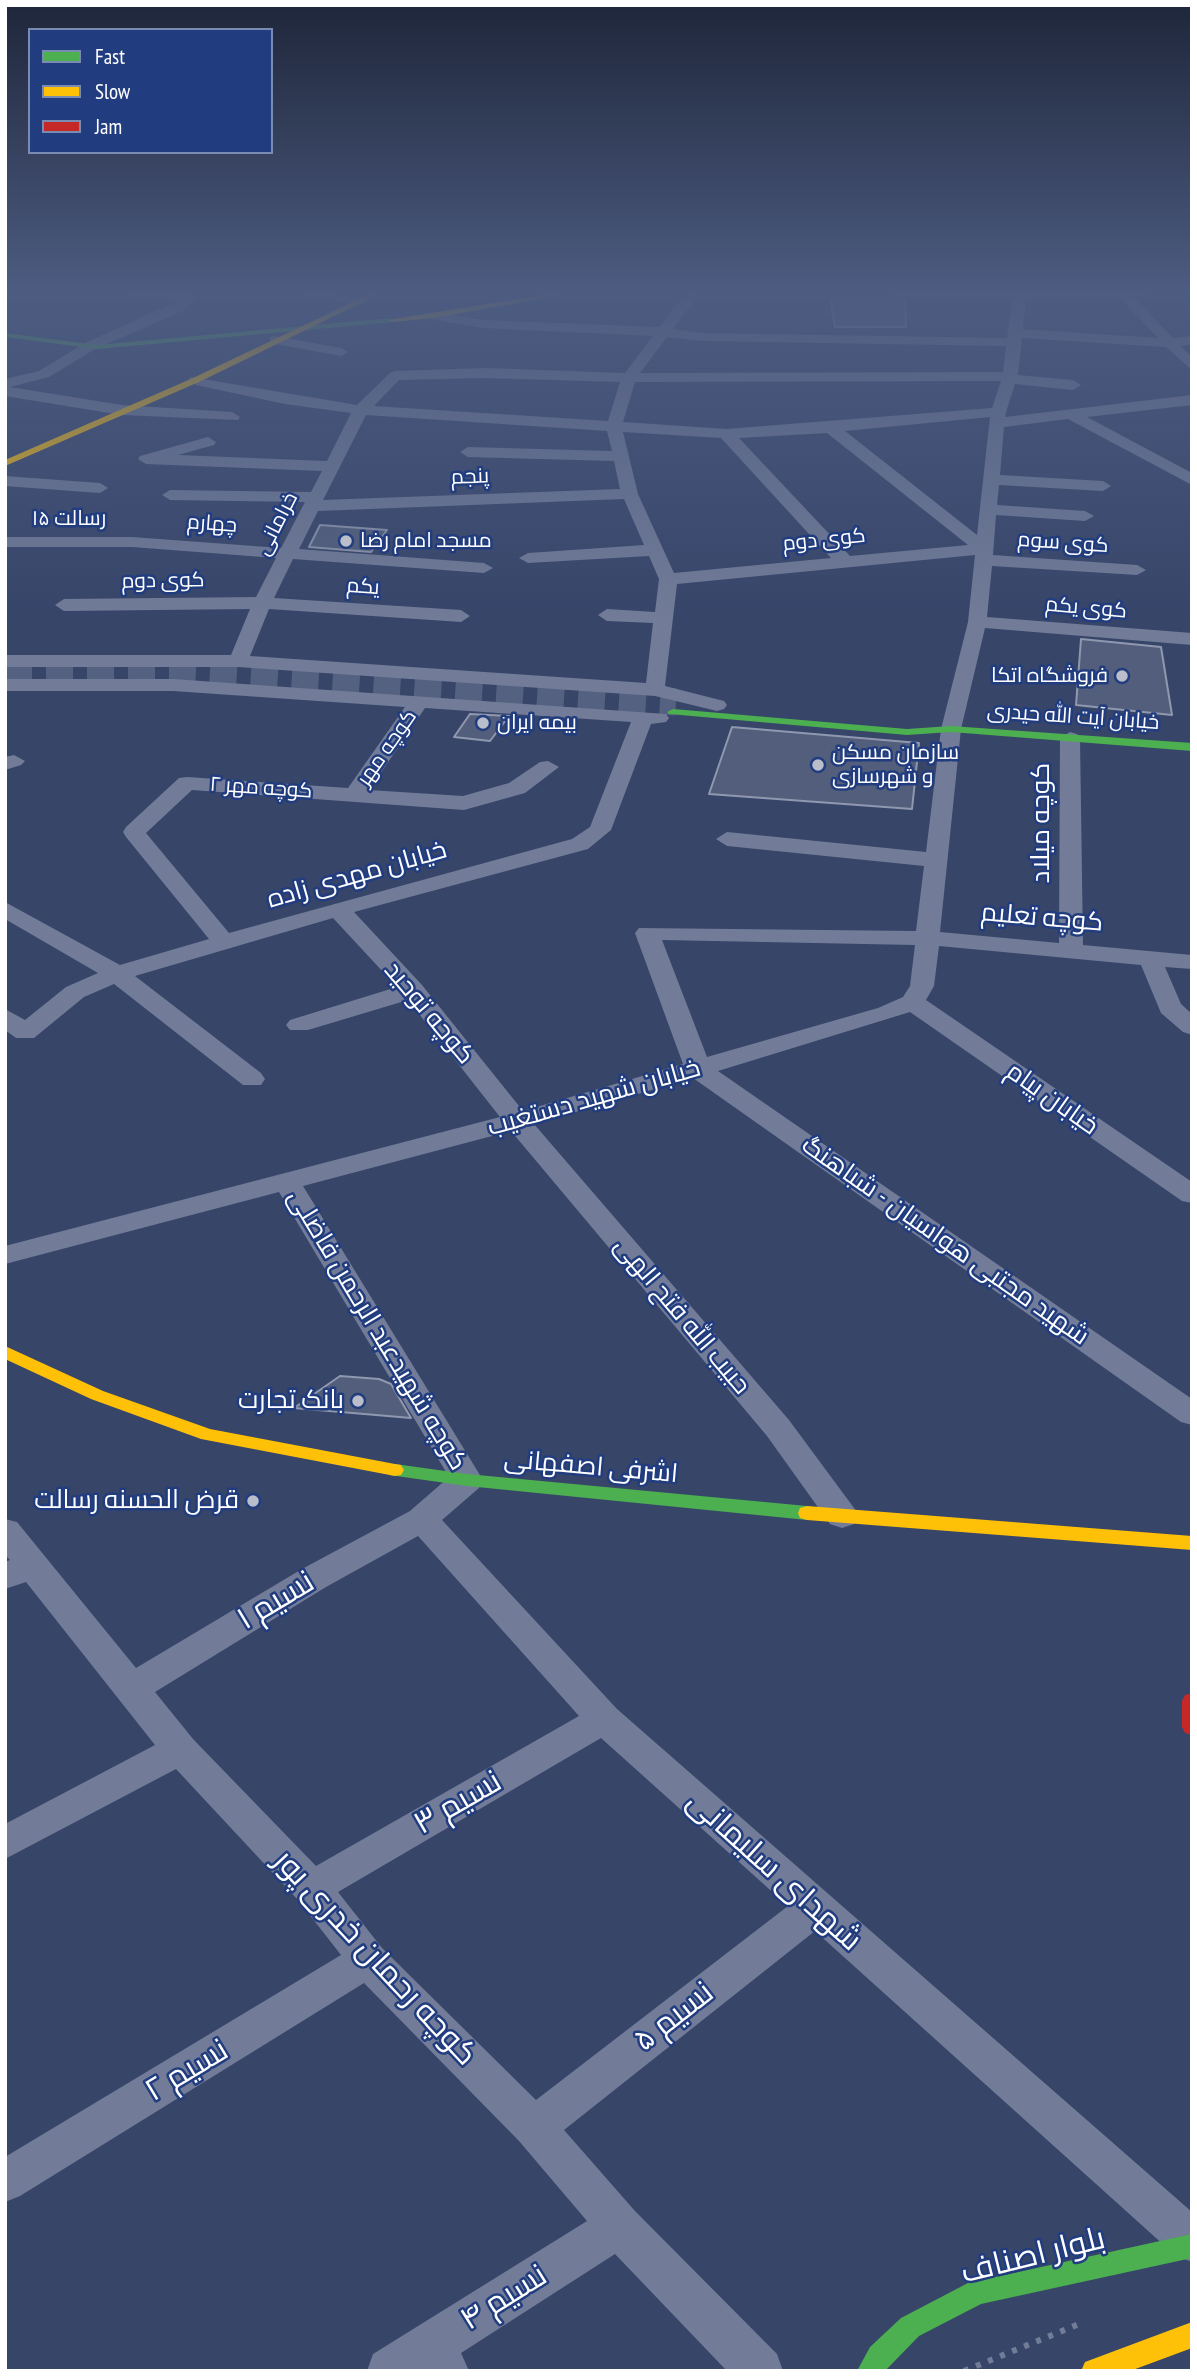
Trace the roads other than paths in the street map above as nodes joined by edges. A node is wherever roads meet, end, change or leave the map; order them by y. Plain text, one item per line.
1 (66, 401) edge
2 (145, 401) edge
3 (298, 401) edge
4 (370, 401) edge
5 (622, 401) edge
6 (1003, 401) edge
7 (1185, 401) edge
8 (122, 410) junction
9 (361, 410) junction
10 (685, 412) dead end
11 (774, 414) dead end
12 (1072, 415) junction
13 (232, 417) dead end
14 (997, 418) junction
15 (614, 426) junction
16 (831, 428) junction
17 (781, 430) junction
18 (681, 431) junction
19 (726, 433) junction
20 (208, 442) dead end
21 (468, 452) dead end
22 (620, 456) junction
23 (5, 463) edge
24 (333, 466) junction
25 (991, 480) junction
26 (1192, 480) edge
27 (5, 481) edge
28 (1103, 486) dead end
29 (100, 488) dead end
30 (630, 494) junction
31 (170, 495) dead end
32 (314, 502) junction
33 (988, 509) junction
34 (1085, 516) dead end
35 (111, 524) dead end
36 (62, 541) junction
37 (5, 542) edge
38 (132, 542) joint
39 (653, 550) junction
40 (288, 552) junction
41 (985, 554) junction
42 (528, 558) dead end
43 (844, 561) junction
44 (484, 568) dead end
45 (1137, 570) dead end
46 (668, 579) junction
47 (205, 583) dead end
48 (262, 603) junction
49 (196, 604) junction
50 (64, 605) dead end
51 (607, 615) dead end
52 (461, 616) dead end
53 (662, 618) junction
54 (977, 622) junction
55 (1192, 639) edge
56 (5, 661) edge
57 (238, 661) junction
58 (5, 685) edge
59 (655, 690) junction
60 (419, 702) junction
61 (675, 707) tunnel mouth
62 (715, 711) junction
63 (643, 718) junction
64 (951, 729) junction
65 (1070, 737) junction
66 (1192, 747) edge
67 (548, 767) dead end
68 (354, 795) junction
69 (727, 839) dead end
70 (933, 860) junction
71 (5, 909) edge
72 (338, 909) junction
73 (926, 938) junction
74 (224, 942) junction
75 (1071, 951) junction
76 (1152, 958) junction
77 (1192, 962) edge
78 (117, 974) junction
79 (413, 989) junction
80 (912, 1002) junction
81 (15, 1025) edge
82 (299, 1025) dead end
83 (1192, 1027) edge
84 (698, 1069) junction
85 (252, 1079) dead end
86 (517, 1121) junction
87 (286, 1181) junction
88 (1192, 1195) edge
89 (5, 1255) edge
90 (5, 1352) edge
91 (1192, 1414) edge
92 (467, 1480) junction
93 (842, 1516) junction
94 (422, 1519) junction
95 (5, 1531) edge
96 (1192, 1543) edge
97 (18, 1571) edge
98 (132, 1688) junction
99 (1192, 1701) edge
100 (604, 1719) junction
101 (1192, 1727) edge
102 (180, 1749) junction
103 (5, 1843) edge
104 (312, 1888) junction
105 (814, 1908) junction
106 (368, 1960) junction
107 (534, 2127) junction
108 (5, 2181) edge
109 (619, 2225) junction
110 (1192, 2243) edge
111 (1192, 2335) edge
112 (421, 2363) edge
113 (760, 2371) edge
114 (870, 2371) edge
115 (1094, 2371) edge

1 - 8 street
2 - 8 main road
3 - 9 street
4 - 9 street, خرامانی
5 - 15 street
6 - 14 street
7 - 12 street
8 - 13 street
8 - 23 main road
9 - 15 street
9 - 24 street, خرامانی
10 - 18 street
11 - 17 street
12 - 14 street
12 - 26 street
14 - 16 street
14 - 25 street
15 - 18 street
15 - 22 street
16 - 17 street
16 - 41 street
17 - 19 street
18 - 19 street
19 - 43 street
20 - 24 street
21 - 22 street
22 - 30 street
24 - 32 street, خرامانی
25 - 28 street
25 - 33 street
27 - 29 street
30 - 32 street, پنجم
30 - 39 street
31 - 32 street, پنجم
32 - 40 street, خرامانی
33 - 34 street
33 - 41 street
35 - 36 street
36 - 37 street, رسالت ۱۵
36 - 38 street, رسالت ۱۵
38 - 40 street, چهارم
39 - 42 street
39 - 46 street
40 - 44 street, چهارم
40 - 48 street, خرامانی
41 - 43 street, کوی دوم
41 - 45 street, کوی سوم
41 - 54 street
43 - 46 street, کوی دوم
46 - 53 street
47 - 49 street
48 - 49 street, کوی دوم
48 - 52 street, یکم
48 - 57 street, خرامانی
49 - 50 street, کوی دوم
51 - 53 street
53 - 59 street
54 - 55 street, کوی یکم
54 - 64 street
56 - 57 street
57 - 59 street
58 - 60 street
59 - 62 street
60 - 63 street
60 - 68 street, کوچه مهر
61 - 62 main road, خیابان آیت الله حیدری
62 - 63 street
62 - 64 main road, خیابان آیت الله حیدری
63 - 72 street, خیابان مهدی زاده
64 - 65 main road, خیابان آیت الله حیدری
64 - 70 street
65 - 66 main road, خیابان آیت الله حیدری
65 - 75 street, کوچه میلاد
67 - 68 street, کوچه مهر ۲
68 - 74 street, کوچه مهر ۲
69 - 70 street
70 - 73 street
71 - 78 street
72 - 74 street, خیابان مهدی زاده
72 - 79 street, کوچه توحید
73 - 75 street, کوچه تعلیم
73 - 80 street
73 - 84 street, کوچه تعلیم
74 - 78 street, خیابان مهدی زاده
75 - 76 street, کوچه تعلیم
76 - 77 street, کوچه تعلیم
76 - 83 street
78 - 81 street, خیابان مهدی زاده
78 - 85 street
79 - 82 street
79 - 86 street, کوچه توحید
80 - 84 street, خیابان شهید دستغیب
80 - 88 street, خیابان پیام
84 - 86 street, خیابان شهید دستغیب
84 - 91 street, شهید مجتبی هواسیان - شباهنگ
86 - 87 street, خیابان شهید دستغیب
86 - 93 street, حبیب الله فتح الهی
87 - 89 street, خیابان شهید دستغیب
87 - 92 street, کوچه شهیدعبد الرحمن فاضلی
90 - 92 main road, اشرفی اصفهانی
92 - 93 main road, اشرفی اصفهانی
92 - 94 street
93 - 96 main road, اشرفی اصفهانی
94 - 98 street, نسیم ۱
94 - 100 street, شهدای سلیمانی
95 - 97 street, کوچه رحمان خدری پور
97 - 98 street, کوچه رحمان خدری پور
98 - 102 street, کوچه رحمان خدری پور
99 - 101 main road
100 - 104 street, نسیم ۳
100 - 105 street, شهدای سلیمانی
102 - 103 street
102 - 104 street, کوچه رحمان خدری پور
104 - 106 street, کوچه رحمان خدری پور
105 - 107 street, نسیم ۵
105 - 110 street, شهدای سلیمانی
106 - 107 street, کوچه رحمان خدری پور
106 - 108 street, نسیم ۲
107 - 109 street, کوچه رحمان خدری پور
109 - 112 street, نسیم ۴
109 - 113 street, کوچه رحمان خدری پور
110 - 114 main road, بلوار اصناف
111 - 115 main road

